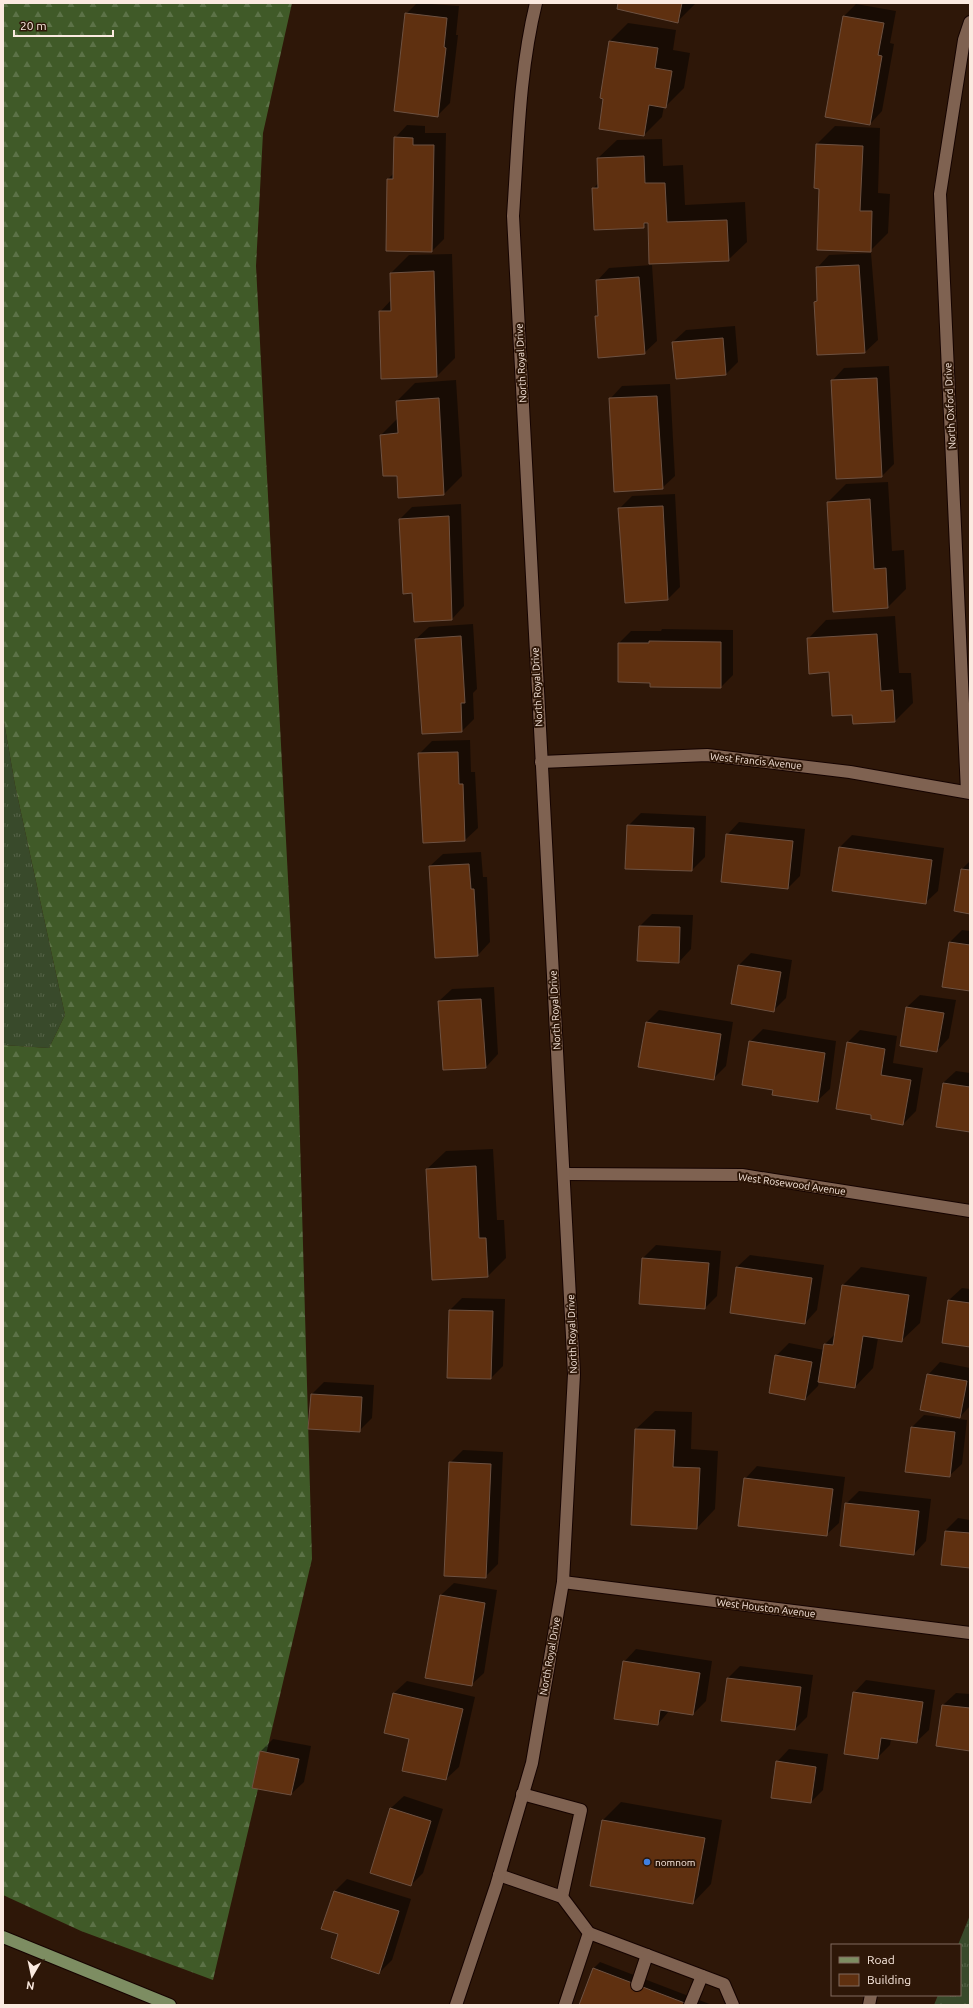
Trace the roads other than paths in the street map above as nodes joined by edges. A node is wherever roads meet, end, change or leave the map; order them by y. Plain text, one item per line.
1 (536, 3) edge
2 (970, 22) edge
3 (541, 762) junction
4 (969, 792) edge
5 (565, 1174) junction
6 (970, 1211) edge
7 (563, 1582) junction
8 (970, 1633) edge
9 (522, 1794) junction
10 (499, 1875) junction
11 (562, 1897) junction
12 (589, 1933) junction
13 (3, 1937) edge
14 (647, 1956) junction
15 (702, 1976) junction
16 (637, 1984) dead end
17 (170, 2005) edge
18 (456, 2005) edge
19 (565, 2005) edge
20 (690, 2005) edge
21 (733, 2005) edge

1 - 3 street, North Royal Drive
2 - 4 street, North Oxford Drive
3 - 4 street, West Francis Avenue
3 - 5 street, North Royal Drive
5 - 6 street, West Rosewood Avenue
5 - 7 street, North Royal Drive
7 - 8 street, West Houston Avenue
7 - 9 street, North Royal Drive
9 - 10 street, North Royal Drive
9 - 11 street
10 - 11 street
10 - 18 street, North Royal Drive
11 - 12 street
12 - 14 street
12 - 19 street
13 - 17 main road
14 - 15 street
14 - 16 street
15 - 20 street
15 - 21 street

